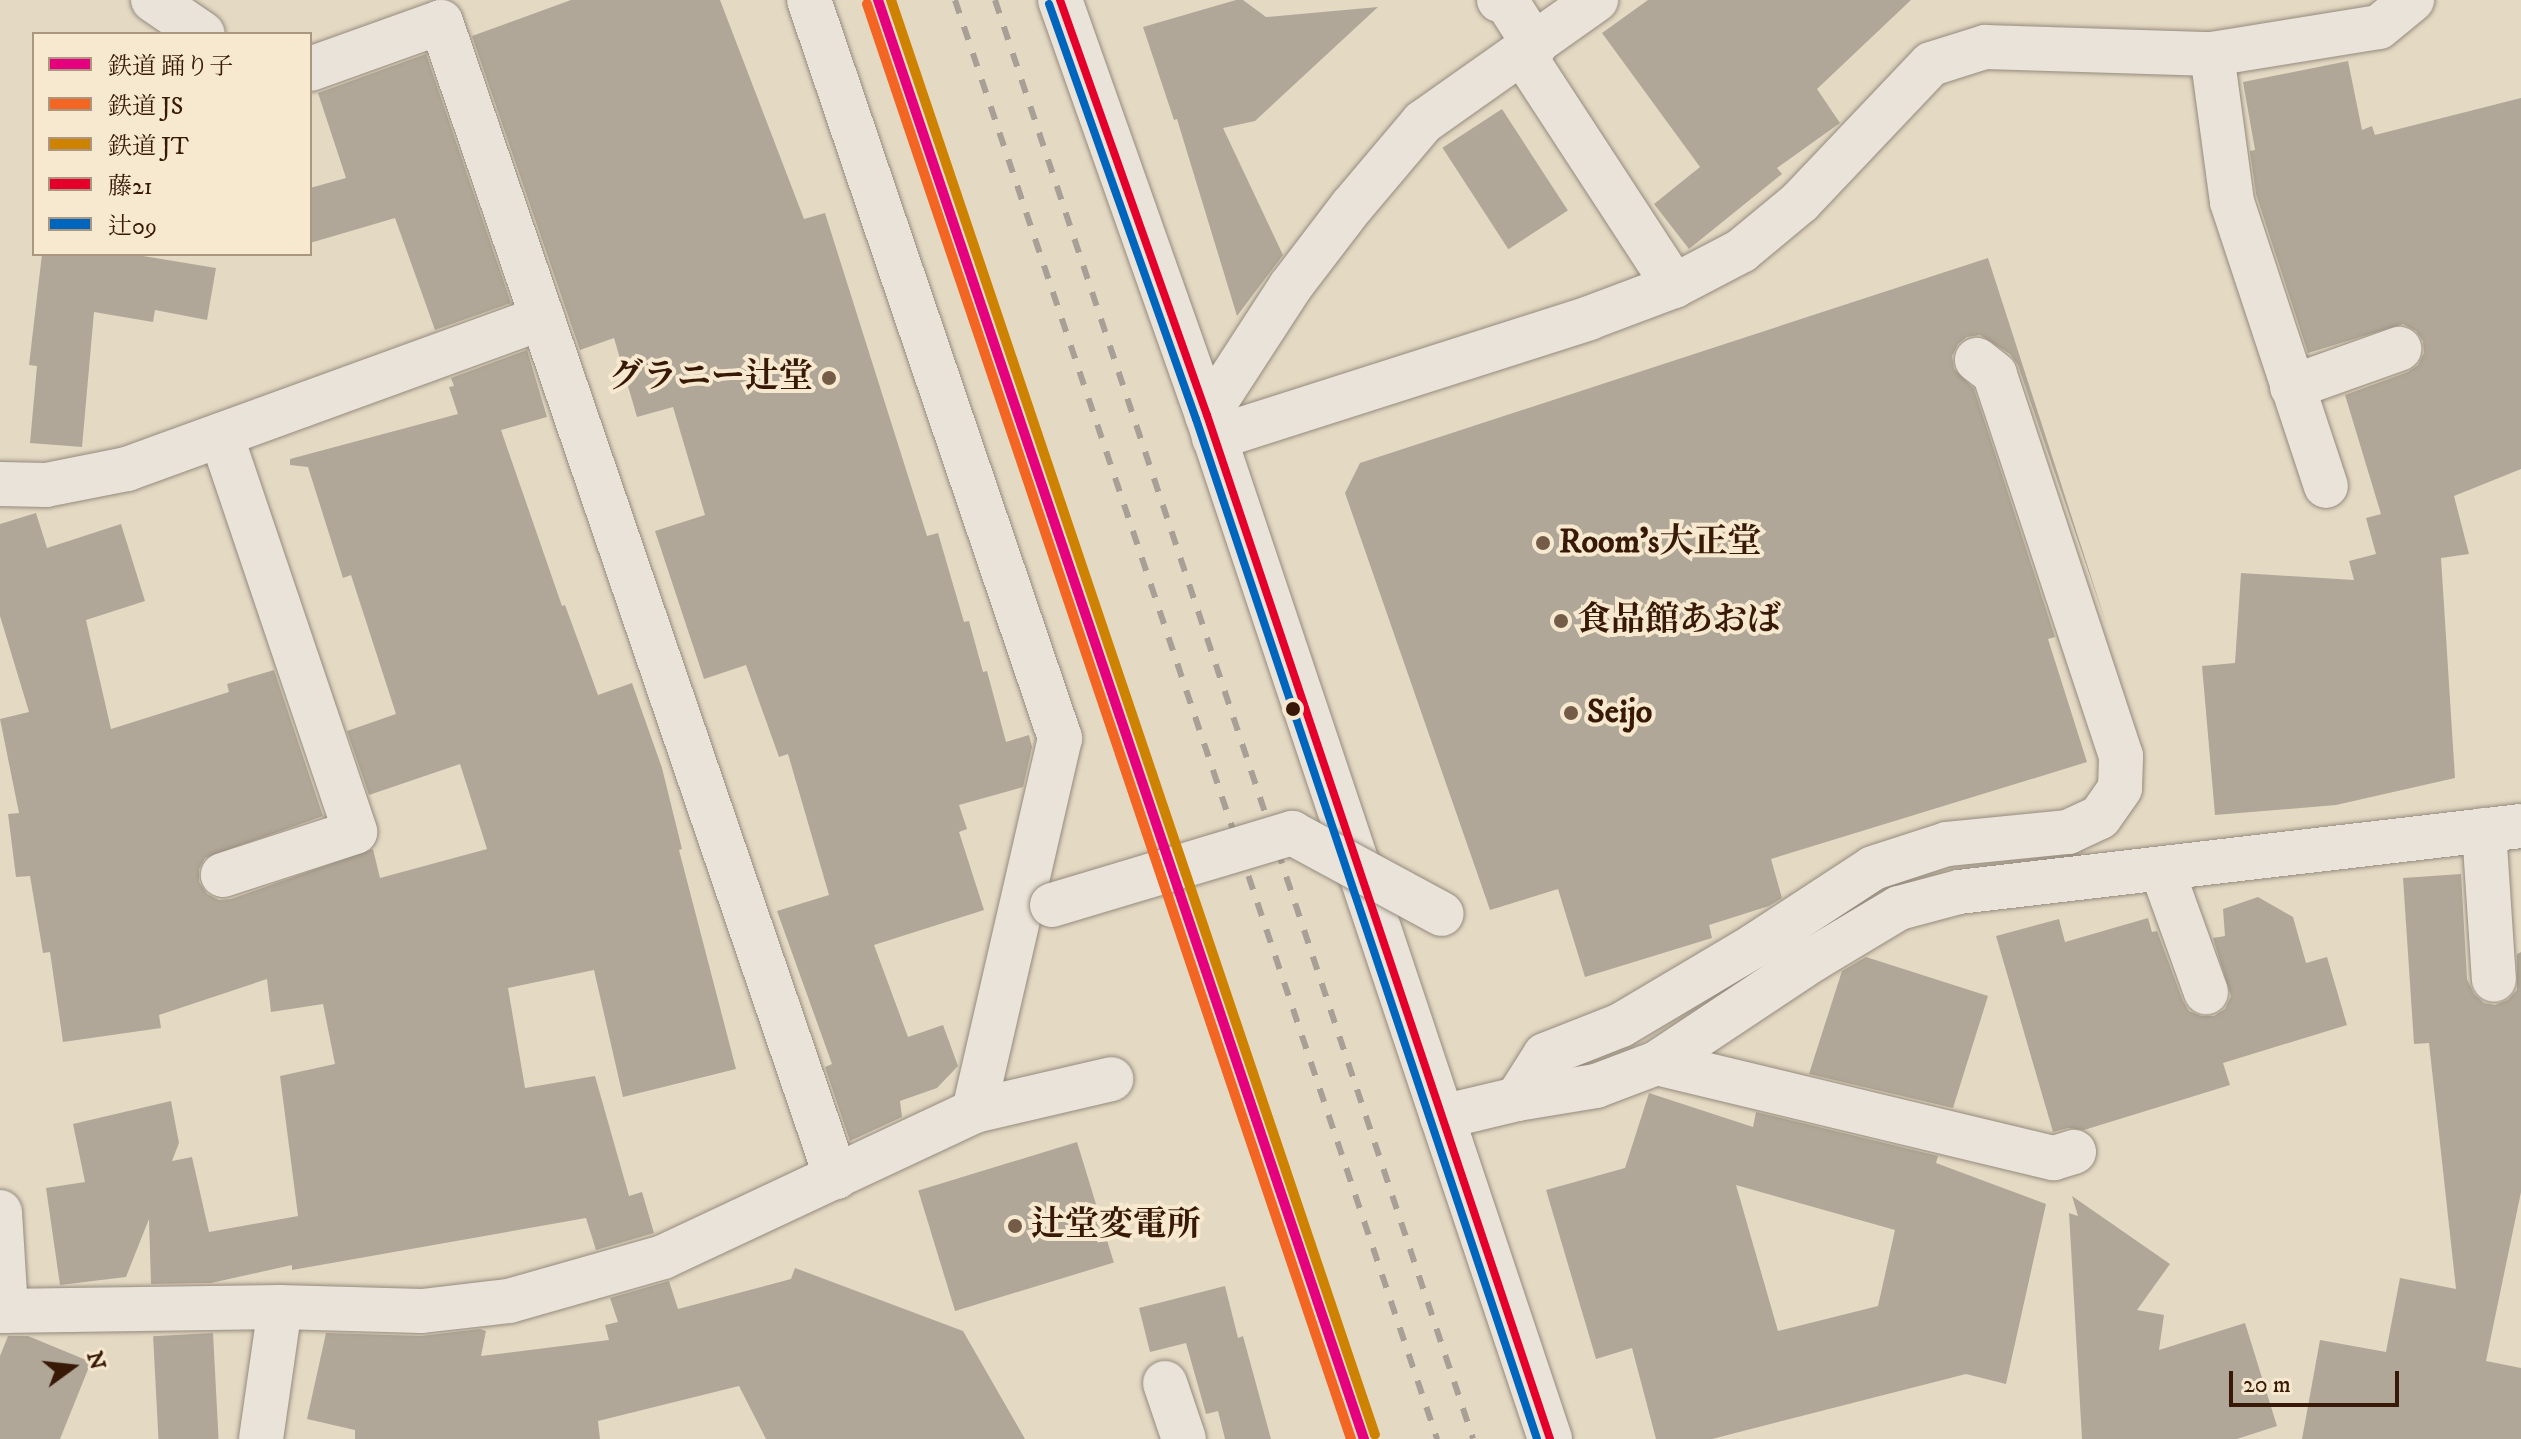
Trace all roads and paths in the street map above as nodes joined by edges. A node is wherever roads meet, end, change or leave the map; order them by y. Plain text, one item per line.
1 (153, 0) edge
2 (809, 0) edge
3 (1060, 0) edge
4 (1499, 0) edge
5 (1596, 0) edge
6 (2412, 0) edge
7 (200, 32) edge
8 (1529, 50) junction
9 (2212, 54) junction
10 (312, 68) edge
11 (1674, 286) junction
12 (542, 318) junction
13 (2399, 349) dead end
14 (1977, 360) dead end
15 (2292, 387) junction
16 (1210, 426) junction
17 (221, 435) junction
18 (0, 484) edge
19 (2326, 486) dead end
20 (2502, 828) edge
21 (2162, 870) junction
22 (223, 875) dead end
23 (1052, 905) dead end
24 (1442, 914) dead end
25 (1754, 946) junction
26 (2494, 980) dead end
27 (2206, 992) dead end
28 (1657, 1063) junction
29 (1111, 1079) dead end
30 (1596, 1086) junction
31 (1517, 1099) junction
32 (974, 1111) junction
33 (1442, 1117) junction
34 (2074, 1152) dead end
35 (836, 1177) junction
36 (0, 1212) edge
37 (280, 1307) junction
38 (3, 1311) edge
39 (1165, 1383) dead end
40 (261, 1439) edge
41 (1184, 1439) edge
42 (1550, 1439) edge

1 - 7 street
2 - 32 street
3 - 16 street
4 - 8 street
5 - 8 street
6 - 9 street
8 - 11 street
8 - 16 street
9 - 11 street
9 - 15 street
10 - 12 street
11 - 16 street
12 - 17 street
12 - 35 street
13 - 15 street
14 - 25 street
15 - 19 street
16 - 33 street
17 - 18 street
17 - 22 street
20 - 21 street
20 - 26 street
21 - 27 street
21 - 28 street
23 - 24 street, bridge
25 - 30 street
25 - 31 street
28 - 30 street
28 - 34 street
29 - 32 street
30 - 31 street
31 - 33 street
32 - 35 street
33 - 42 street
35 - 37 street
36 - 38 street
37 - 38 street
37 - 40 street
39 - 41 street

